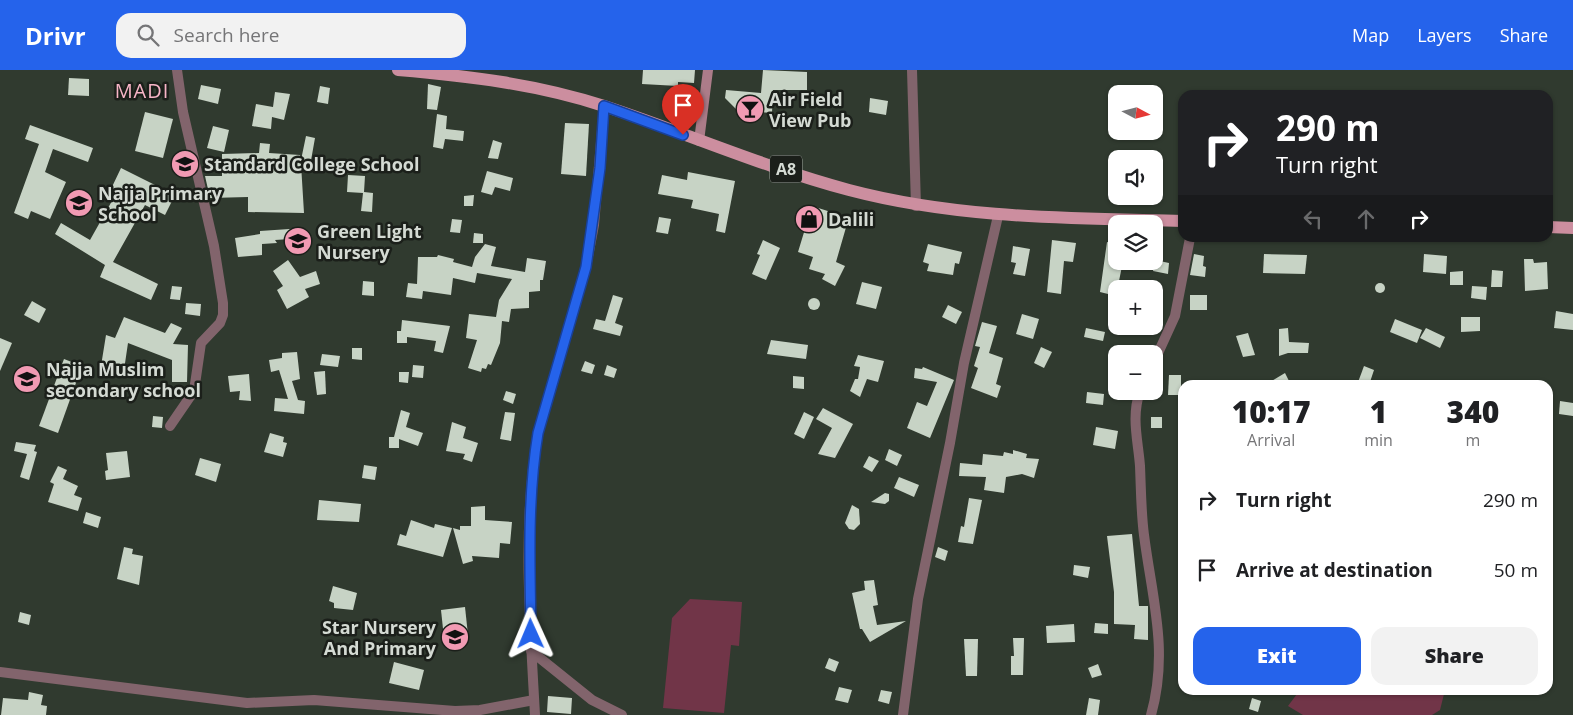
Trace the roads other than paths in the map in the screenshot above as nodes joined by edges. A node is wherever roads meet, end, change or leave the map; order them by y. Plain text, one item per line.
1 (177, 70) edge
2 (398, 70) edge
3 (708, 70) edge
4 (912, 70) edge
5 (604, 106) junction
6 (699, 141) junction
7 (916, 206) junction
8 (998, 216) junction
9 (1178, 221) edge
10 (1553, 227) edge
11 (1573, 228) edge
12 (1189, 242) edge
13 (1163, 345) edge
14 (1137, 400) edge
15 (170, 426) dead end
16 (531, 651) junction
17 (0, 672) edge
18 (534, 700) junction
19 (267, 704) junction
20 (271, 715) edge
21 (535, 715) edge
22 (622, 715) edge
23 (903, 715) edge
24 (1151, 715) edge

1 - 15 street
2 - 5 main road, A8
3 - 6 street
4 - 7 street
5 - 6 main road, A8
5 - 16 street
6 - 7 main road, A8
7 - 8 main road, A8
8 - 9 main road, A8
8 - 23 street
10 - 11 main road
12 - 13 street
14 - 24 street
16 - 18 street
16 - 22 street
17 - 19 street
18 - 19 street
18 - 21 street
19 - 20 street

